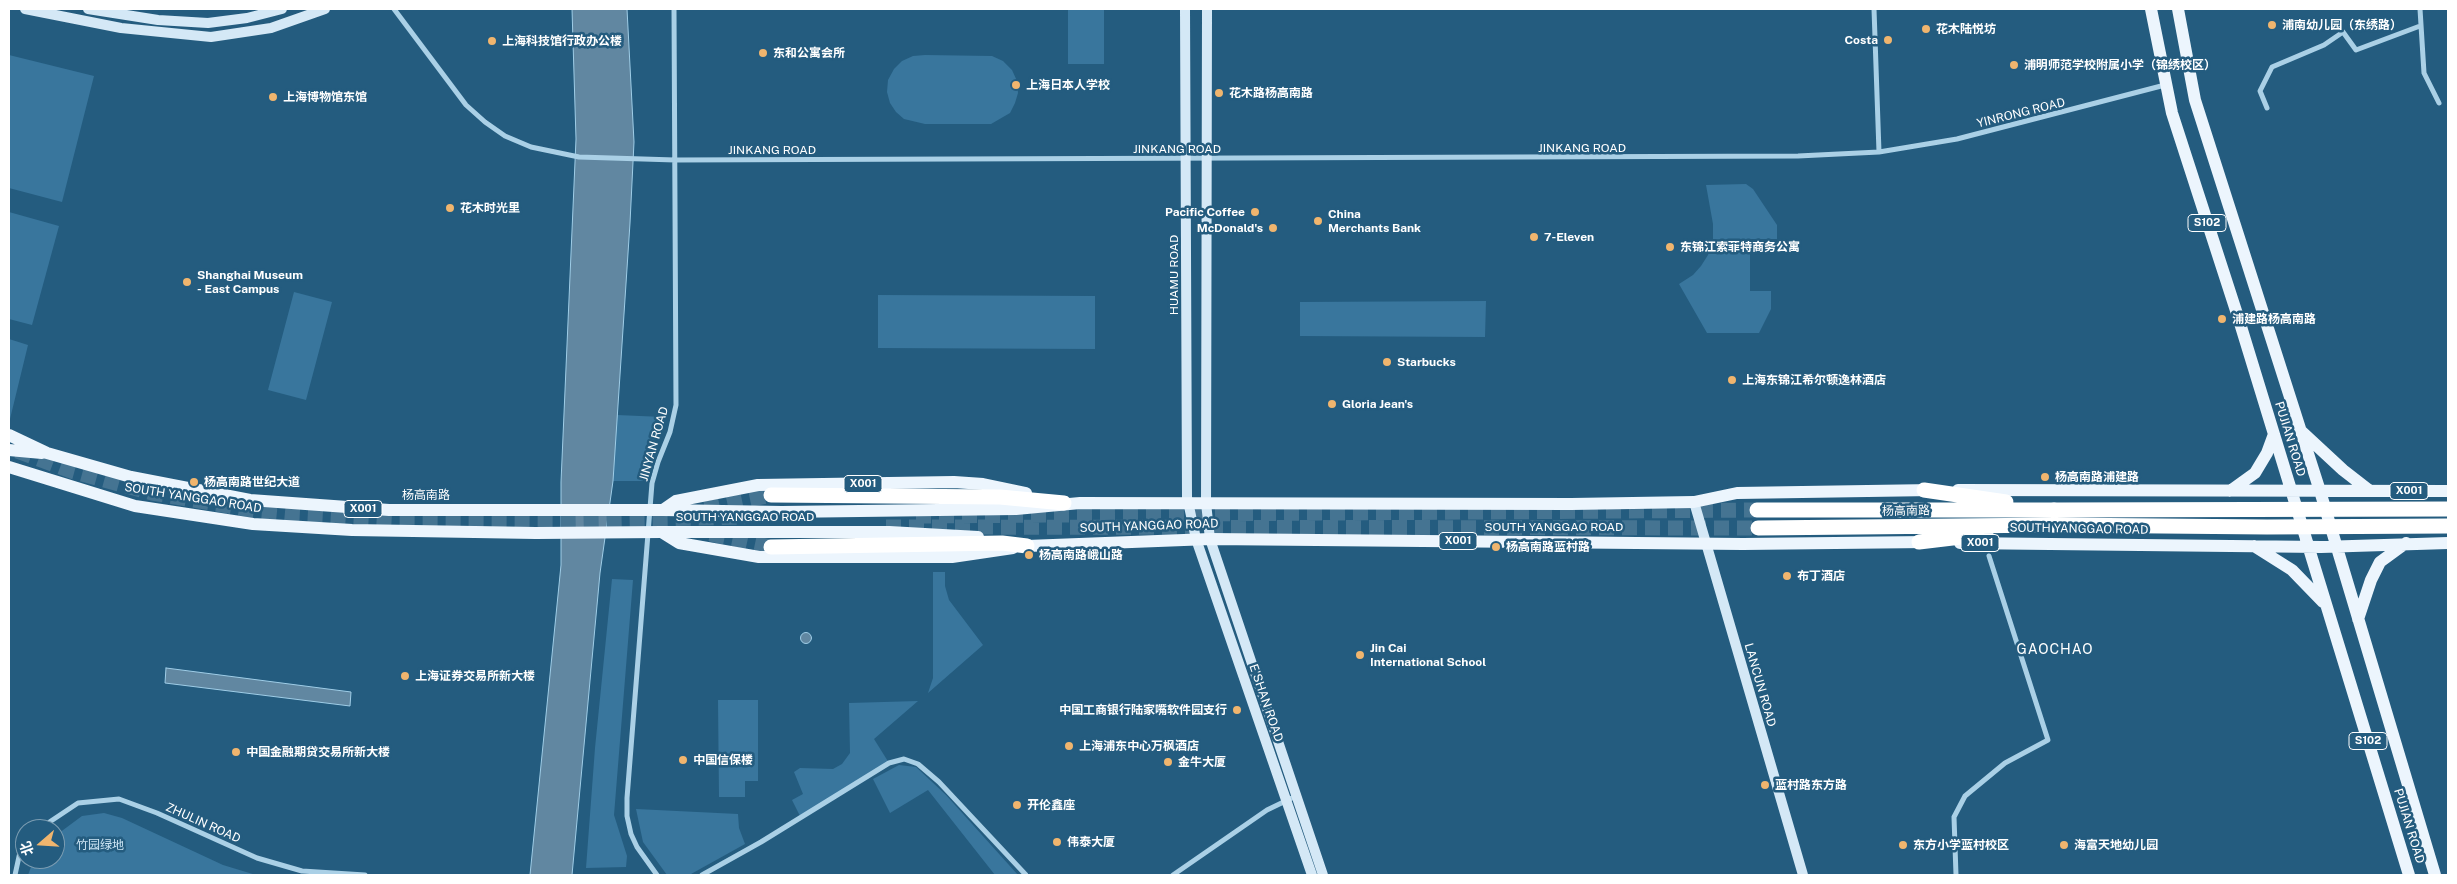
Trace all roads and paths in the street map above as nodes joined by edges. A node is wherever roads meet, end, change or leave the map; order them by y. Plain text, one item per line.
1 (25, 9) edge
2 (88, 9) edge
3 (282, 9) edge
4 (325, 9) edge
5 (394, 9) edge
6 (674, 9) edge
7 (1185, 9) edge
8 (1207, 9) edge
9 (1874, 9) edge
10 (2151, 9) edge
11 (2178, 9) edge
12 (2420, 9) edge
13 (2420, 26) junction
14 (2166, 85) junction
15 (2439, 103) dead end
16 (2267, 108) dead end
17 (1879, 152) junction
18 (1186, 159) junction
19 (1206, 159) junction
20 (676, 160) junction
21 (2301, 430) junction
22 (2274, 434) junction
23 (9, 435) edge
24 (9, 450) edge
25 (47, 453) junction
26 (9, 467) edge
27 (1924, 490) junction
28 (2370, 490) junction
29 (2230, 491) junction
30 (2320, 491) junction
31 (2448, 491) edge
32 (2291, 492) junction
33 (771, 496) tunnel mouth
34 (1694, 502) junction
35 (1064, 503) junction
36 (1206, 503) junction
37 (1189, 504) junction
38 (2448, 509) edge
39 (663, 510) junction
40 (1757, 510) tunnel mouth
41 (2054, 517) junction
42 (2448, 526) edge
43 (1758, 528) tunnel mouth
44 (661, 532) junction
45 (1196, 539) junction
46 (1210, 539) junction
47 (1920, 542) junction
48 (1705, 543) junction
49 (2406, 543) junction
50 (2448, 543) edge
51 (1027, 546) junction
52 (2254, 546) junction
53 (2309, 546) junction
54 (2337, 546) junction
55 (771, 547) tunnel mouth
56 (1990, 556) dead end
57 (2327, 606) junction
58 (2358, 620) junction
59 (1296, 796) junction
60 (1286, 801) junction
61 (53, 819) edge
62 (365, 875) edge
63 (657, 875) edge
64 (702, 875) edge
65 (1026, 875) edge
66 (1173, 875) edge
67 (1312, 875) edge
68 (1323, 875) edge
69 (1803, 875) edge
70 (1956, 875) edge
71 (2410, 875) edge
72 (2435, 875) edge

1 - 4 street
2 - 3 street
5 - 20 street, JINKANG ROAD
6 - 20 street, JINYAN ROAD
7 - 18 street, HUAMU ROAD
8 - 19 street
9 - 17 street
10 - 14 main road, PUJIAN ROAD / S102
11 - 21 main road, PUJIAN ROAD / S102
12 - 13 street
13 - 15 street
13 - 16 street
14 - 17 street, YINRONG ROAD
14 - 22 main road, PUJIAN ROAD / S102
17 - 19 street, JINKANG ROAD
18 - 19 street, JINKANG ROAD
18 - 20 street, JINKANG ROAD
18 - 37 street, HUAMU ROAD
19 - 36 street
20 - 63 street, JINYAN ROAD
21 - 28 main road
21 - 30 main road, PUJIAN ROAD / S102
22 - 29 main road
22 - 32 main road, PUJIAN ROAD / S102
23 - 25 main road, X001
24 - 25 main road
25 - 39 main road, 杨高南路 / X001, bridge
26 - 44 main road, X001, bridge
27 - 29 main road, SOUTH YANGGAO ROAD / X001
27 - 34 main road, SOUTH YANGGAO ROAD / X001
27 - 41 highway
28 - 30 main road, SOUTH YANGGAO ROAD / X001
28 - 31 main road, SOUTH YANGGAO ROAD / X001
29 - 32 main road, SOUTH YANGGAO ROAD / X001
30 - 32 main road, SOUTH YANGGAO ROAD / X001
30 - 54 main road, PUJIAN ROAD / S102
32 - 53 main road, PUJIAN ROAD / S102
33 - 35 highway
34 - 36 main road, SOUTH YANGGAO ROAD / X001
34 - 48 street, LANCUN ROAD
35 - 37 main road, SOUTH YANGGAO ROAD / X001
35 - 39 main road, SOUTH YANGGAO ROAD / X001
35 - 39 main road, X001
36 - 37 main road, SOUTH YANGGAO ROAD / X001
36 - 46 street
37 - 45 street, HUAMU ROAD
38 - 41 highway, SOUTH YANGGAO ROAD / X001, bridge
40 - 41 highway, SOUTH YANGGAO ROAD / X001
41 - 42 highway, SOUTH YANGGAO ROAD / X001, bridge
41 - 43 highway, 杨高南路 / X001
41 - 47 highway
44 - 51 main road, SOUTH YANGGAO ROAD / X001
44 - 51 main road, X001
45 - 46 main road, SOUTH YANGGAO ROAD / X001
45 - 51 main road, SOUTH YANGGAO ROAD / X001
45 - 60 street, E'SHAN ROAD
46 - 48 main road, SOUTH YANGGAO ROAD / X001
46 - 59 street, E'SHAN ROAD
47 - 48 main road, SOUTH YANGGAO ROAD / X001
47 - 52 main road, SOUTH YANGGAO ROAD / X001
48 - 69 street, LANCUN ROAD
49 - 50 main road, SOUTH YANGGAO ROAD / X001
49 - 54 main road, SOUTH YANGGAO ROAD / X001
49 - 58 main road
51 - 55 highway
52 - 53 main road, SOUTH YANGGAO ROAD / X001
52 - 57 main road
53 - 54 main road, SOUTH YANGGAO ROAD / X001
53 - 57 main road, PUJIAN ROAD / S102
54 - 58 main road, PUJIAN ROAD / S102
56 - 70 street
57 - 71 main road, PUJIAN ROAD / S102
58 - 72 main road, PUJIAN ROAD / S102
59 - 60 street
59 - 68 street, E'SHAN ROAD
60 - 66 street
60 - 67 street, E'SHAN ROAD
61 - 62 street, ZHULIN ROAD
64 - 65 street

